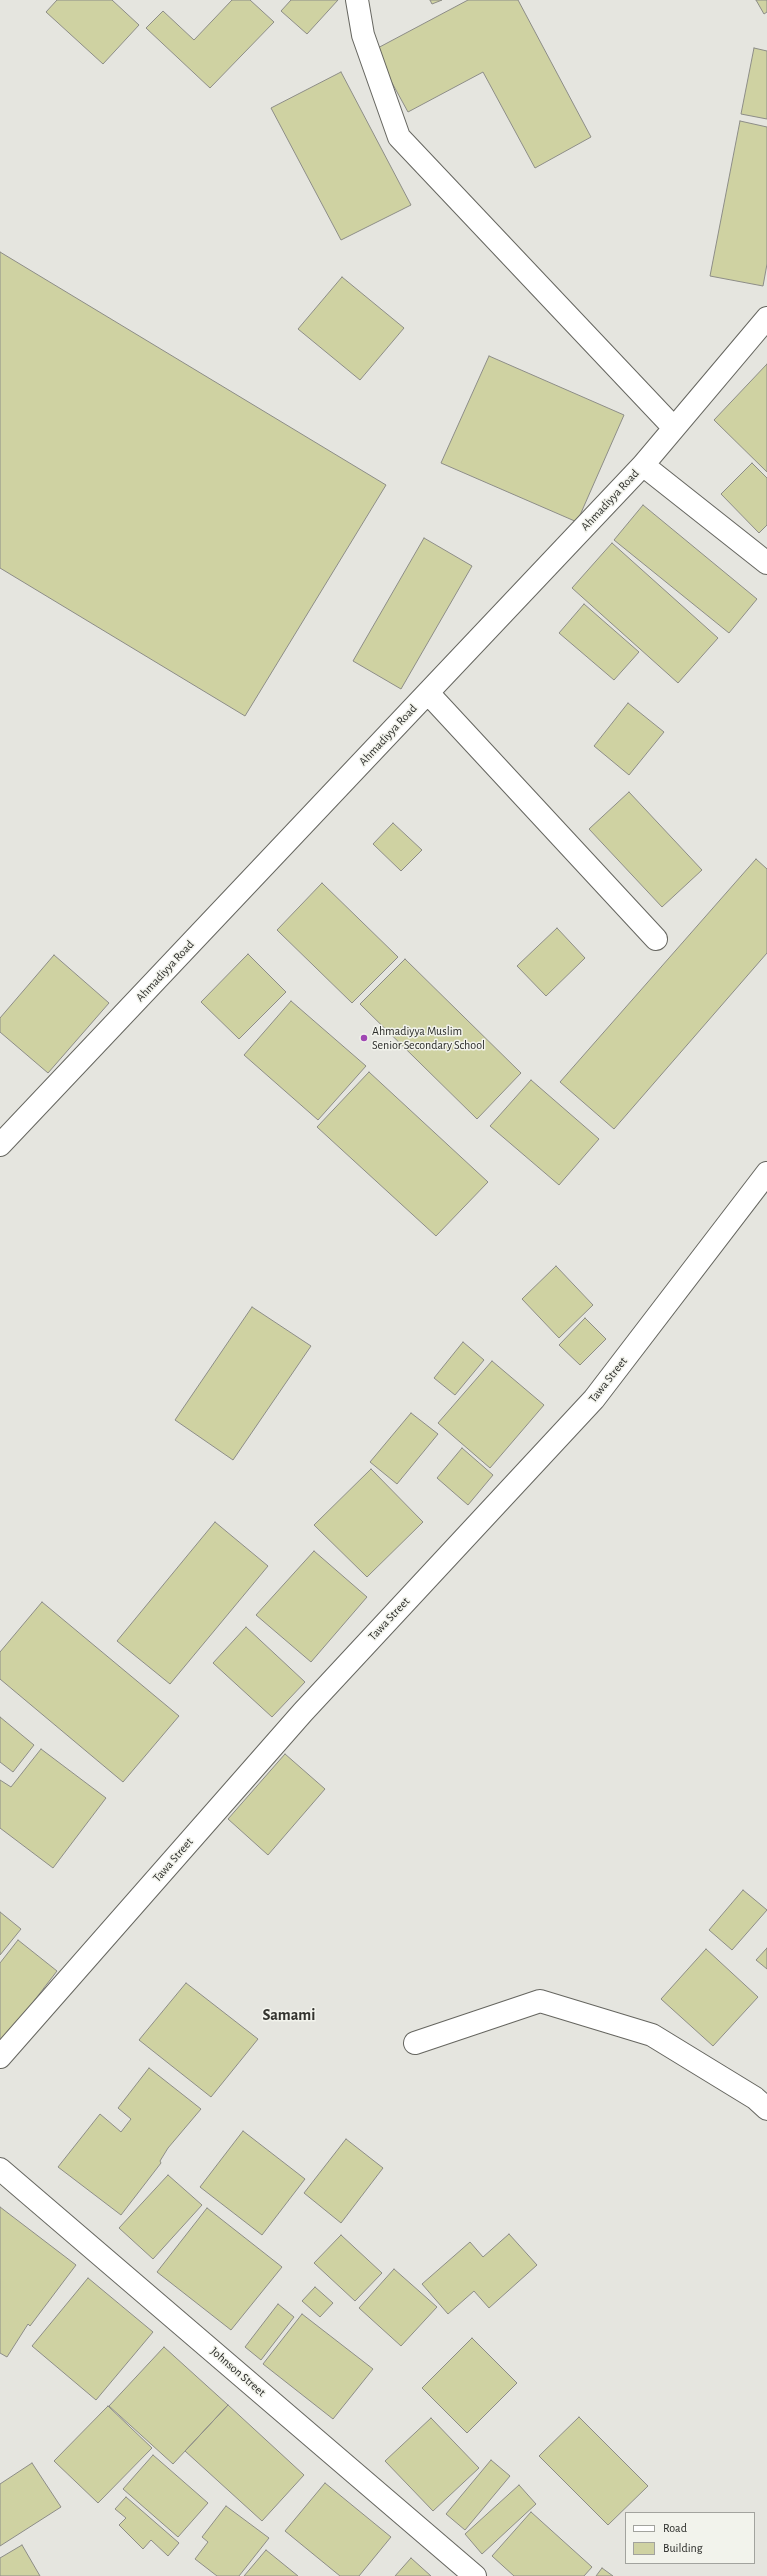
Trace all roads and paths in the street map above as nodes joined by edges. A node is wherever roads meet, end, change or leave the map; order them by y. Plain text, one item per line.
1 (357, 0) edge
2 (767, 318) edge
3 (674, 428) junction
4 (643, 466) junction
5 (767, 563) edge
6 (428, 693) junction
7 (656, 939) dead end
8 (0, 1145) edge
9 (767, 1173) edge
10 (415, 2043) dead end
11 (0, 2057) edge
12 (767, 2109) edge
13 (0, 2169) edge
14 (475, 2576) edge

1 - 3 street
2 - 3 street, Ahmadiyya Road
3 - 4 street, Ahmadiyya Road
4 - 5 street
4 - 6 street, Ahmadiyya Road
6 - 7 street
6 - 8 street, Ahmadiyya Road
9 - 11 street, Tawa Street
10 - 12 street
13 - 14 street, Johnson Street

